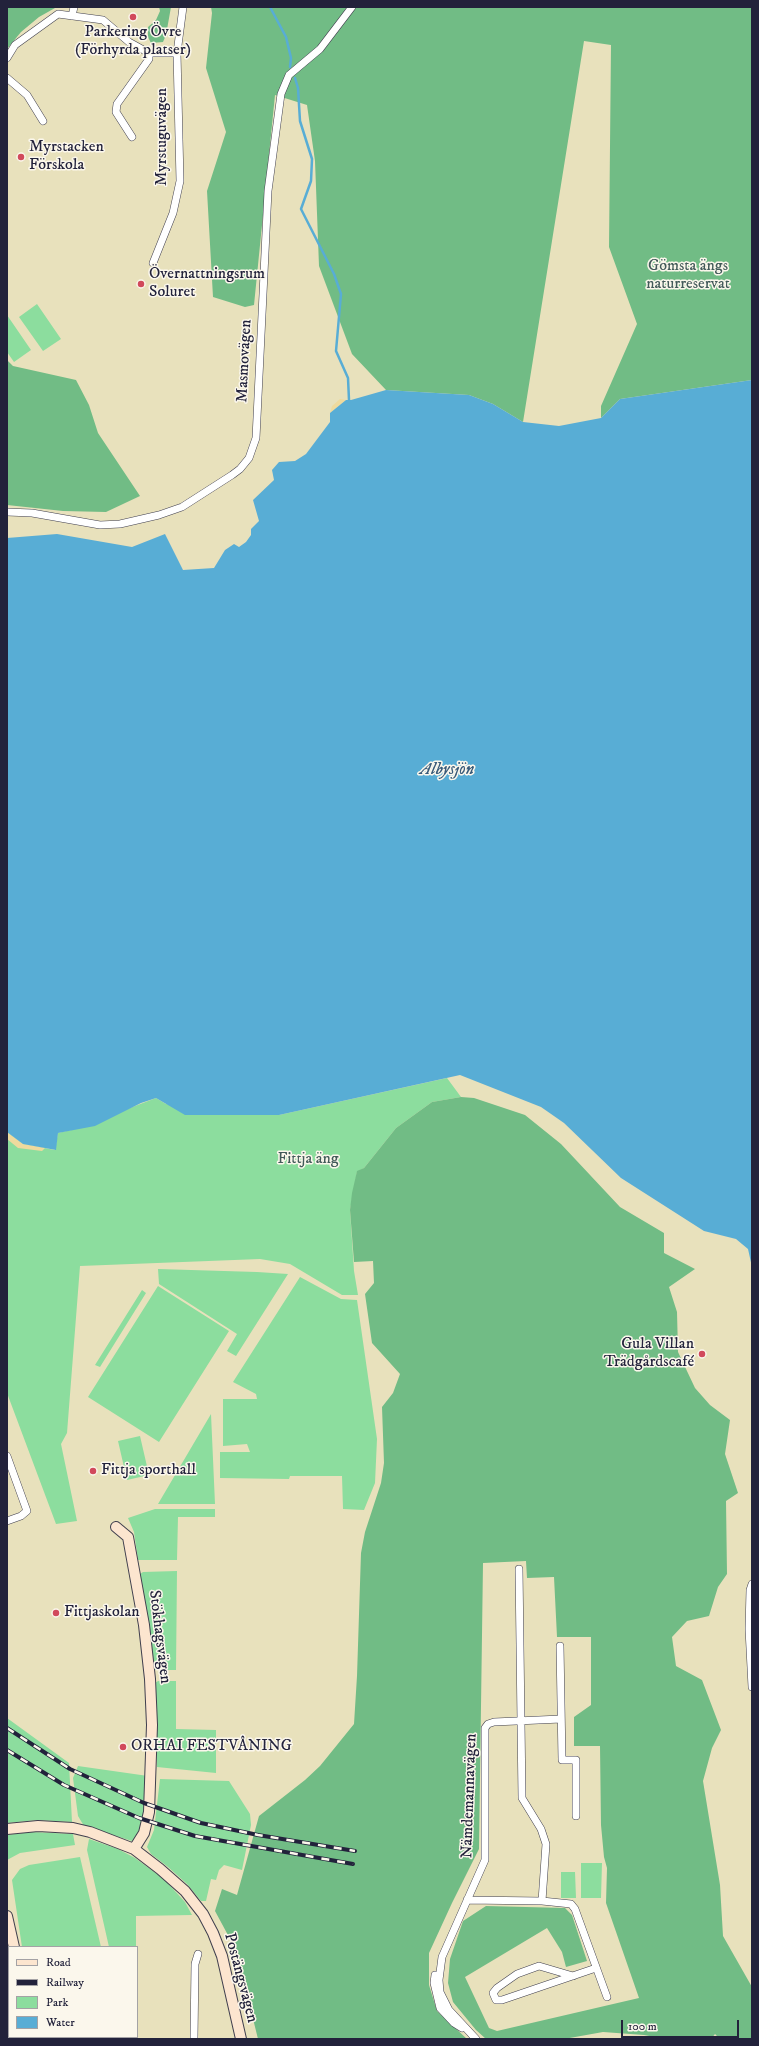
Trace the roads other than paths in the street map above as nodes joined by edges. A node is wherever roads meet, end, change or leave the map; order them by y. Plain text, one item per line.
1 (74, 7) edge
2 (183, 7) edge
3 (352, 7) edge
4 (72, 16) junction
5 (149, 53) junction
6 (177, 53) junction
7 (7, 58) edge
8 (7, 78) edge
9 (43, 121) dead end
10 (132, 137) dead end
11 (153, 263) dead end
12 (7, 512) edge
13 (7, 1456) edge
14 (7, 1521) edge
15 (116, 1527) dead end
16 (518, 1569) dead end
17 (752, 1584) edge
18 (560, 1646) dead end
19 (752, 1687) edge
20 (561, 1719) junction
21 (521, 1721) junction
22 (576, 1816) dead end
23 (7, 1829) edge
24 (134, 1849) junction
25 (467, 1900) junction
26 (542, 1901) junction
27 (7, 1916) edge
28 (14, 1946) edge
29 (198, 1954) dead end
30 (596, 1968) junction
31 (573, 1976) junction
32 (607, 1997) dead end
33 (194, 2039) edge
34 (241, 2039) edge
35 (476, 2039) edge

1 - 4 street
2 - 6 street, Myrstuguvägen
3 - 12 street, Masmovägen
4 - 5 street
4 - 7 street
5 - 6 street
5 - 10 street, Myrstuguvägen
6 - 11 street, Myrstuguvägen
8 - 9 street
13 - 14 street
15 - 24 street, Stökhagsvägen
16 - 21 street
17 - 19 street
18 - 20 street
20 - 21 street, Nämdemannavägen
20 - 22 street
21 - 25 street, Nämdemannavägen
21 - 26 street
23 - 24 street, Postängsvägen
24 - 34 street, Postängsvägen
25 - 26 street
25 - 35 street, Nämdemannavägen
26 - 30 street
27 - 28 street
29 - 33 street
30 - 31 street
30 - 32 street
31 - 31 street

